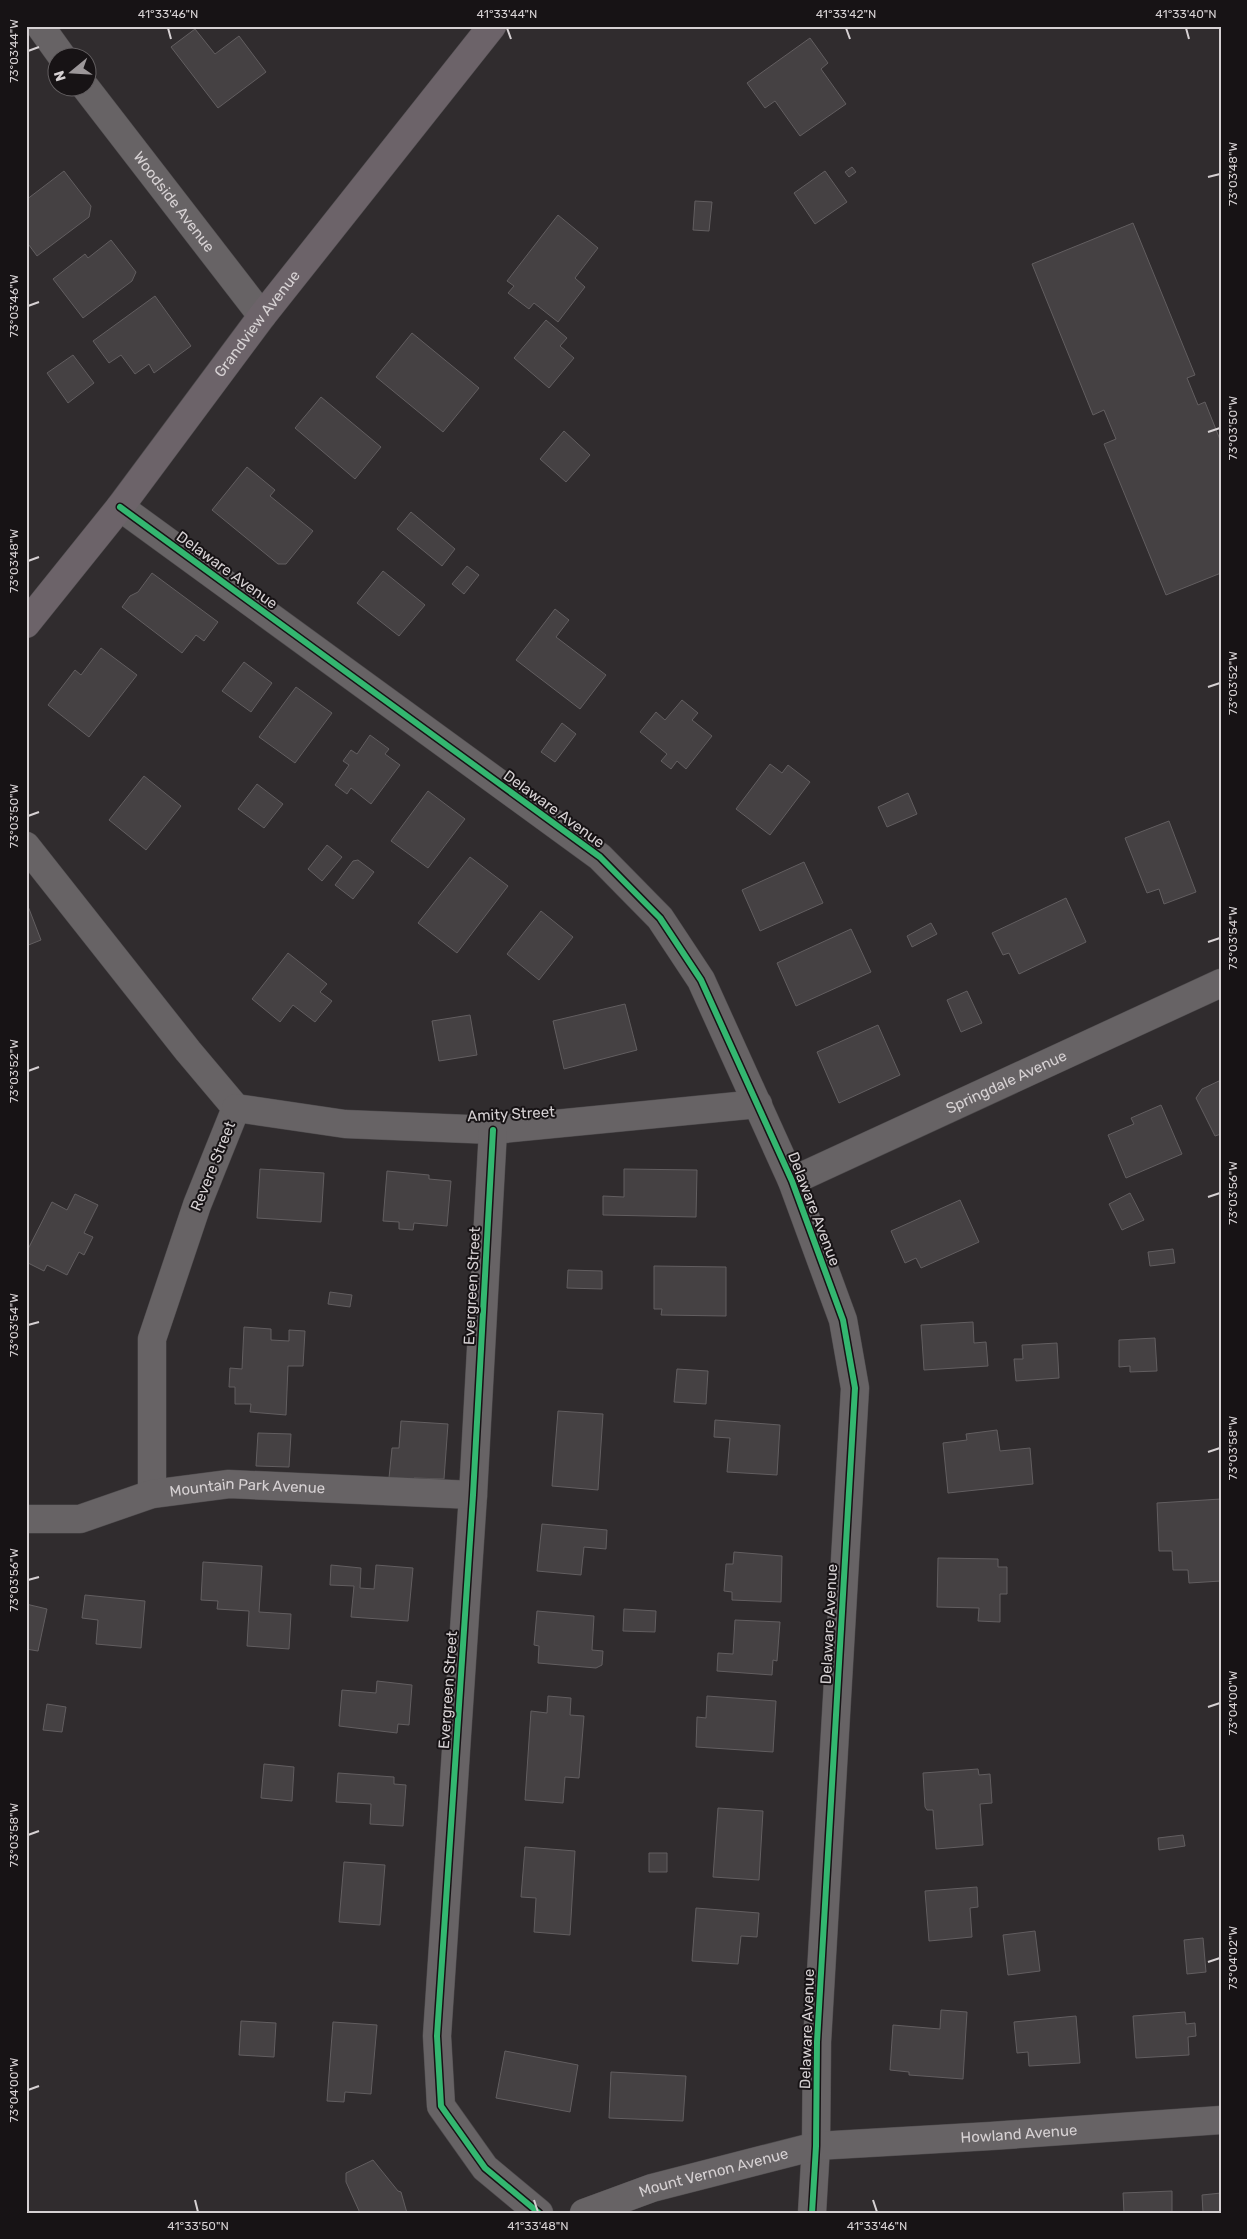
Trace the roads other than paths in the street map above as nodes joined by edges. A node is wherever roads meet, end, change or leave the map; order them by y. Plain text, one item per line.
1 (40, 26) edge
2 (492, 26) edge
3 (56, 48) edge
4 (94, 98) edge
5 (262, 316) junction
6 (120, 507) junction
7 (26, 624) edge
8 (26, 846) edge
9 (1221, 983) edge
10 (758, 1104) junction
11 (236, 1108) junction
12 (493, 1130) junction
13 (792, 1181) junction
14 (152, 1494) junction
15 (473, 1495) junction
16 (26, 1519) edge
17 (1221, 2120) edge
18 (816, 2146) junction
19 (539, 2213) edge
20 (584, 2213) edge
21 (812, 2213) edge

1 - 3 street
2 - 5 main road, Grandview Avenue
4 - 5 street, Woodside Avenue
5 - 6 main road, Grandview Avenue
6 - 7 main road, Grandview Avenue
6 - 10 street, Delaware Avenue
8 - 11 street, Revere Street
9 - 13 street, Springdale Avenue
10 - 12 street, Amity Street
10 - 13 street, Delaware Avenue
11 - 12 street, Amity Street
11 - 14 street, Revere Street
12 - 15 street, Evergreen Street
13 - 18 street, Delaware Avenue
14 - 15 street, Mountain Park Avenue
14 - 16 street, Mountain Park Avenue
15 - 19 street, Evergreen Street
17 - 18 street, Howland Avenue
18 - 20 street, Mount Vernon Avenue
18 - 21 street, Delaware Avenue

